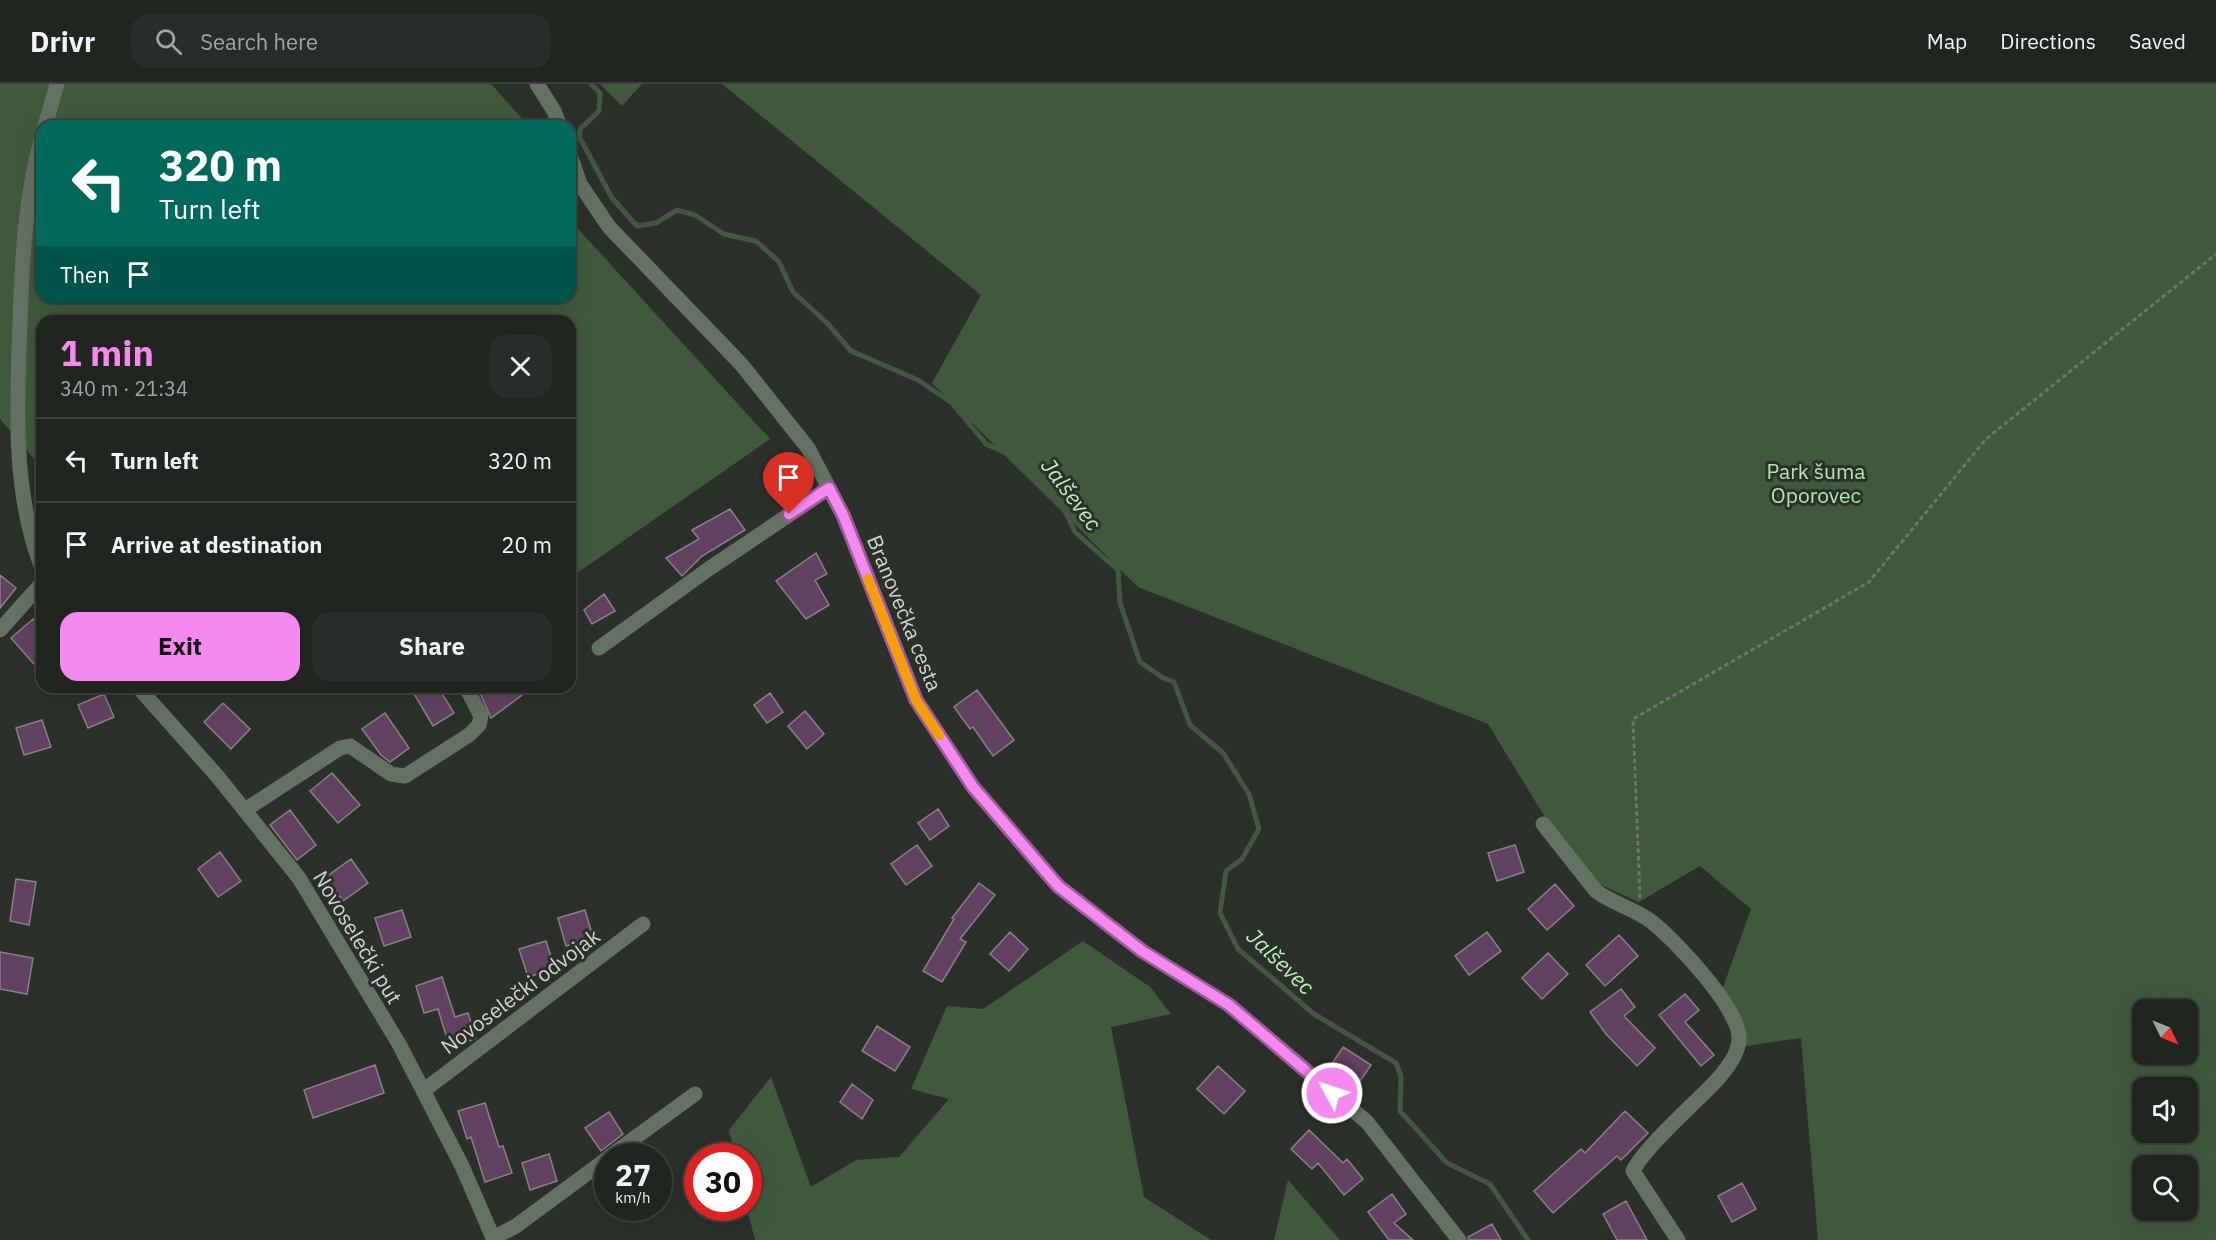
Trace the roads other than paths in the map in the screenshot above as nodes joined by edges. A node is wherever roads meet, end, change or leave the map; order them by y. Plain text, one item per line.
1 (57, 84) edge
2 (537, 84) edge
3 (47, 120) edge
4 (558, 120) edge
5 (36, 162) edge
6 (576, 172) edge
7 (829, 488) junction
8 (36, 553) edge
9 (36, 590) edge
10 (0, 630) edge
11 (599, 648) dead end
12 (143, 693) edge
13 (469, 693) edge
14 (245, 810) junction
15 (1543, 824) dead end
16 (643, 924) dead end
17 (423, 1091) junction
18 (695, 1094) dead end
19 (627, 1143) edge
20 (594, 1168) edge
21 (494, 1239) edge
22 (1459, 1240) edge
23 (1678, 1240) edge

1 - 3 street
2 - 4 street
5 - 8 street
6 - 7 street, Branovečka cesta
7 - 11 street
7 - 22 street, Branovečka cesta
9 - 10 street
12 - 14 street, Novoselečki put
13 - 14 street
14 - 17 street, Novoselečki put
15 - 23 street
16 - 17 street, Novoselečki odvojak
17 - 21 street, Novoselečki put
18 - 19 street
20 - 21 street

